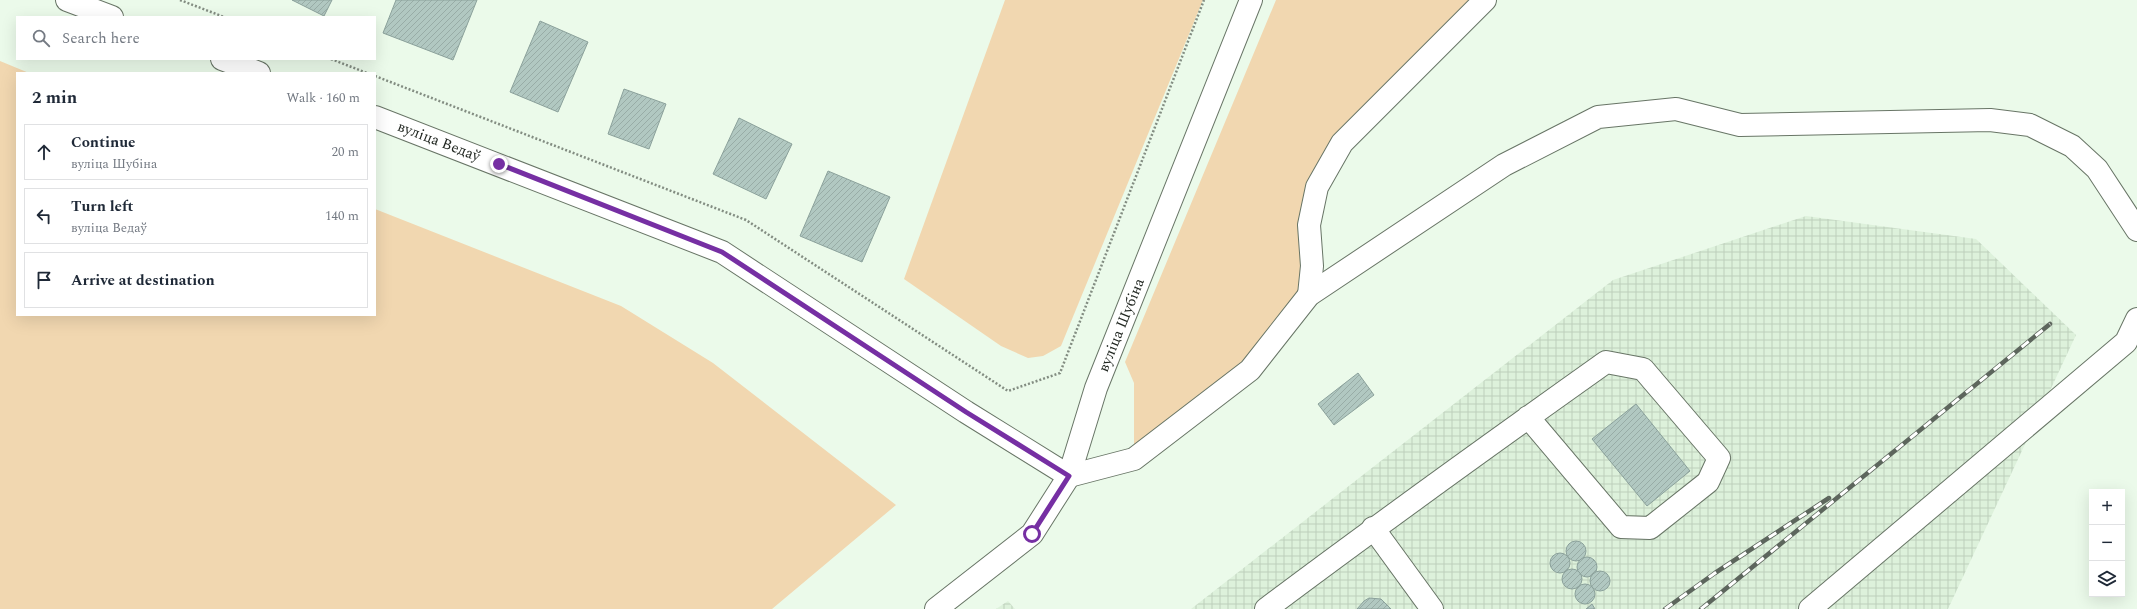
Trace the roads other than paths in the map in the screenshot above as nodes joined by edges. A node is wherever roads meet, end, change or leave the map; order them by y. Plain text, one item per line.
1 (67, 0) edge
2 (1251, 0) edge
3 (1485, 0) edge
4 (109, 16) edge
5 (225, 60) edge
6 (256, 72) edge
7 (376, 117) edge
8 (2137, 230) edge
9 (1309, 295) junction
10 (2137, 320) edge
11 (1528, 417) junction
12 (1069, 476) junction
13 (1373, 528) junction
14 (936, 609) edge
15 (1266, 609) edge
16 (1432, 609) edge
17 (1810, 609) edge

1 - 4 street
2 - 12 street, вуліца Шубіна
3 - 9 street
5 - 6 street
7 - 12 street, вуліца Ведаў
8 - 9 street
9 - 12 street
10 - 17 street
11 - 11 street
11 - 13 street
12 - 14 street, вуліца Шубіна
13 - 15 street
13 - 16 street

